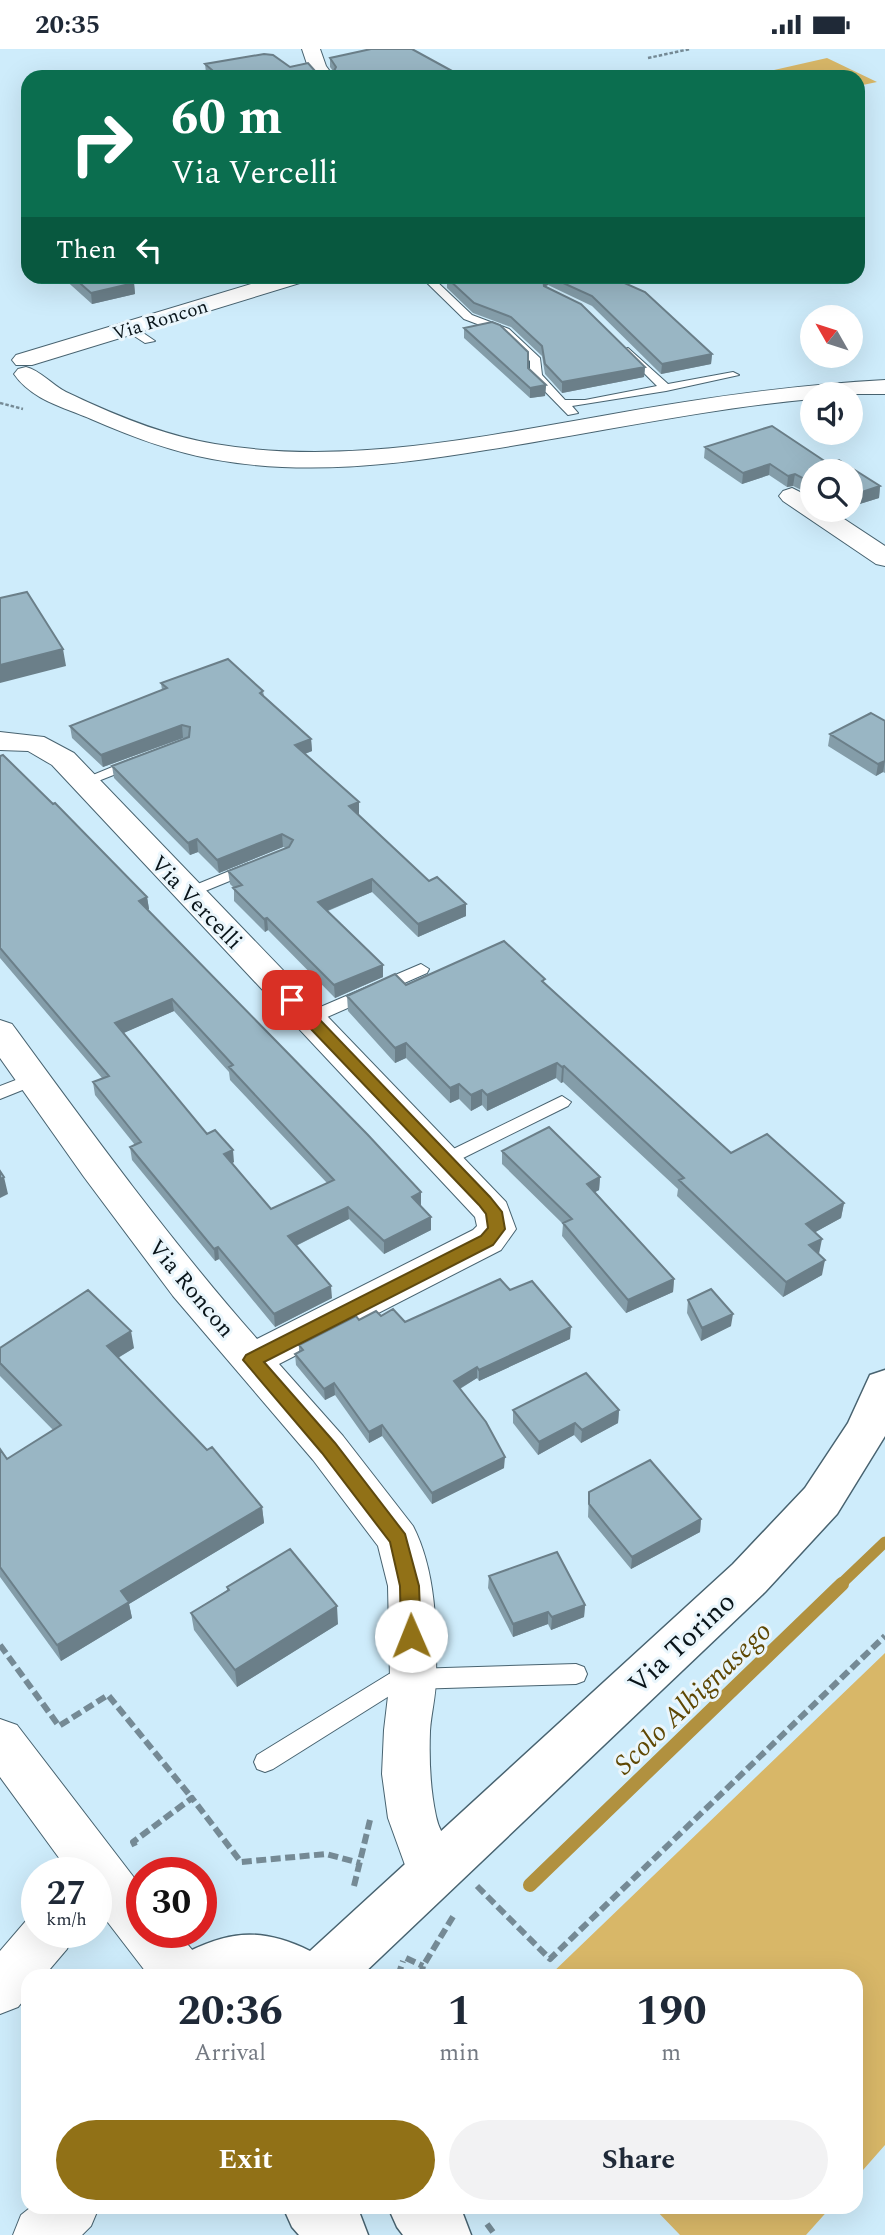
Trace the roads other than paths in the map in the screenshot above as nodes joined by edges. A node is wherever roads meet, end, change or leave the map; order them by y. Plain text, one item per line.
1 (311, 49) edge
2 (319, 70) edge
3 (272, 284) edge
4 (433, 284) edge
5 (130, 328) junction
6 (616, 339) edge
7 (149, 341) dead end
8 (13, 373) junction
9 (733, 375) dead end
10 (885, 387) edge
11 (666, 388) junction
12 (885, 397) edge
13 (863, 398) edge
14 (800, 402) edge
15 (564, 403) junction
16 (572, 413) dead end
17 (792, 496) dead end
18 (885, 558) edge
19 (0, 741) edge
20 (146, 758) edge
21 (83, 782) junction
22 (260, 864) edge
23 (188, 893) junction
24 (421, 969) dead end
25 (310, 1018) junction
26 (0, 1032) edge
27 (17, 1086) edge
28 (562, 1102) dead end
29 (445, 1160) junction
30 (252, 1360) junction
31 (885, 1387) edge
32 (576, 1674) dead end
33 (413, 1679) junction
34 (0, 1740) edge
35 (265, 1762) dead end
36 (457, 1889) junction
37 (126, 1907) edge
38 (35, 1948) edge
39 (158, 1948) edge
40 (175, 1969) edge
41 (212, 1969) edge
42 (288, 1969) edge
43 (333, 1969) edge
44 (0, 1989) edge
45 (64, 2214) edge
46 (319, 2214) edge
47 (423, 2214) edge
48 (41, 2235) edge
49 (340, 2235) edge
50 (442, 2235) edge

1 - 2 street
3 - 5 street, Via Roncon
4 - 15 lane
5 - 7 lane
5 - 8 street, Via Roncon
6 - 11 lane
8 - 10 street
8 - 14 street
9 - 11 lane
11 - 15 lane
12 - 13 street
15 - 16 lane
17 - 18 street
19 - 21 street, Via Vercelli
20 - 21 lane
21 - 23 street, Via Vercelli
22 - 23 lane
23 - 25 street, Via Vercelli
24 - 25 lane
25 - 29 street, Via Vercelli
26 - 27 street, Via Roncon
27 - 30 street, Via Roncon
28 - 29 lane
29 - 30 street, Via Vercelli
30 - 33 street, Via Roncon
31 - 36 street, Via Torino
32 - 33 lane
33 - 35 lane
33 - 36 street, Via Roncon
34 - 37 street
36 - 43 street
38 - 44 street
39 - 40 street
41 - 42 street
45 - 48 street
46 - 49 street
47 - 50 street

